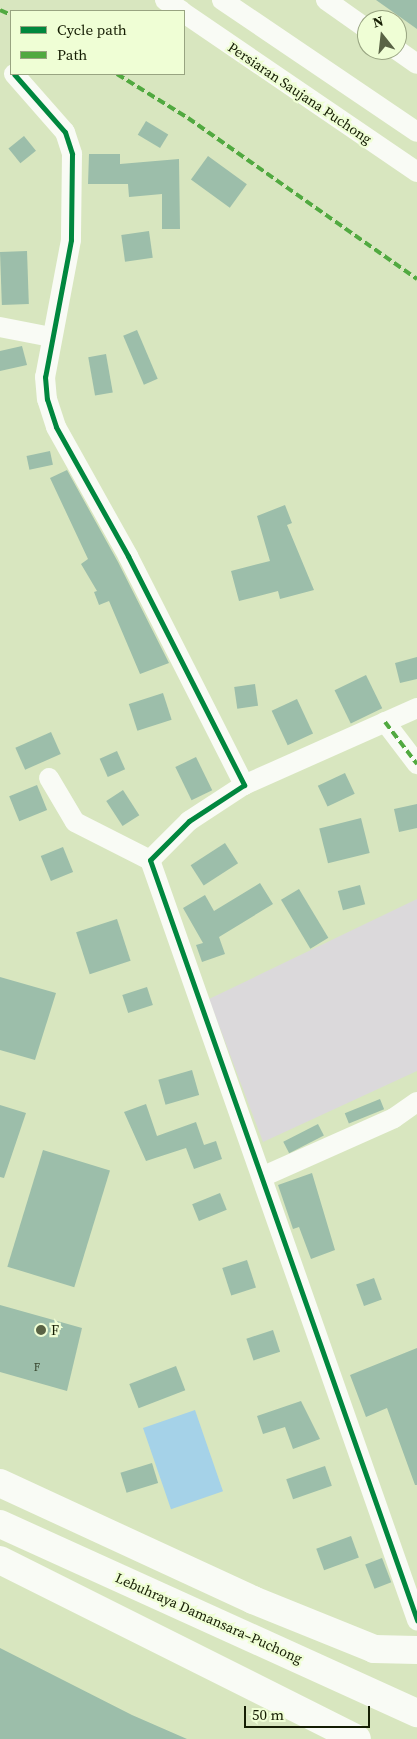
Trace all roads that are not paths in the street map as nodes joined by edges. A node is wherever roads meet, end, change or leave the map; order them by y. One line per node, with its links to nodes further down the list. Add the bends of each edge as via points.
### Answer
1 (165, 0): 4 (street, Persiaran Saujana Puchong)
2 (222, 0): 10 (street)
3 (326, 0): 6 (street)
4 (180, 10)
5 (185, 13): 11 (street, Persiaran Saujana Puchong)
6 (357, 22)
7 (0, 61): 8 (street)
8 (10, 70)
9 (15, 75): 13 (street, via 36,94 65,132 71,148 71,240)
10 (417, 132)
11 (417, 172)
12 (0, 326): 13 (street)
13 (52, 337): 18 (street, via 45,377 56,427 128,556)
14 (417, 708): 15 (street)
15 (385, 722): 16 (street); 18 (street)
16 (417, 764)
17 (50, 778): 19 (street, via 75,822)
18 (244, 785): 19 (street, via 183,826)
19 (150, 860): 21 (street)
20 (417, 1102): 21 (street, via 394,1118)
21 (264, 1176): 28 (street)
22 (0, 1468): 24 (highway)
23 (0, 1482): 24 (highway)
24 (63, 1511): 27 (highway)
25 (0, 1524): 30 (highway, Lebuhraya Damansara–Puchong)
26 (0, 1560): 32 (highway)
27 (252, 1600): 29 (highway, via 374,1649); 30 (highway, via 351,1665)
28 (417, 1620)
29 (417, 1650)
30 (377, 1694): 31 (highway, Lebuhraya Damansara–Puchong)
31 (417, 1713)
32 (357, 1739)

